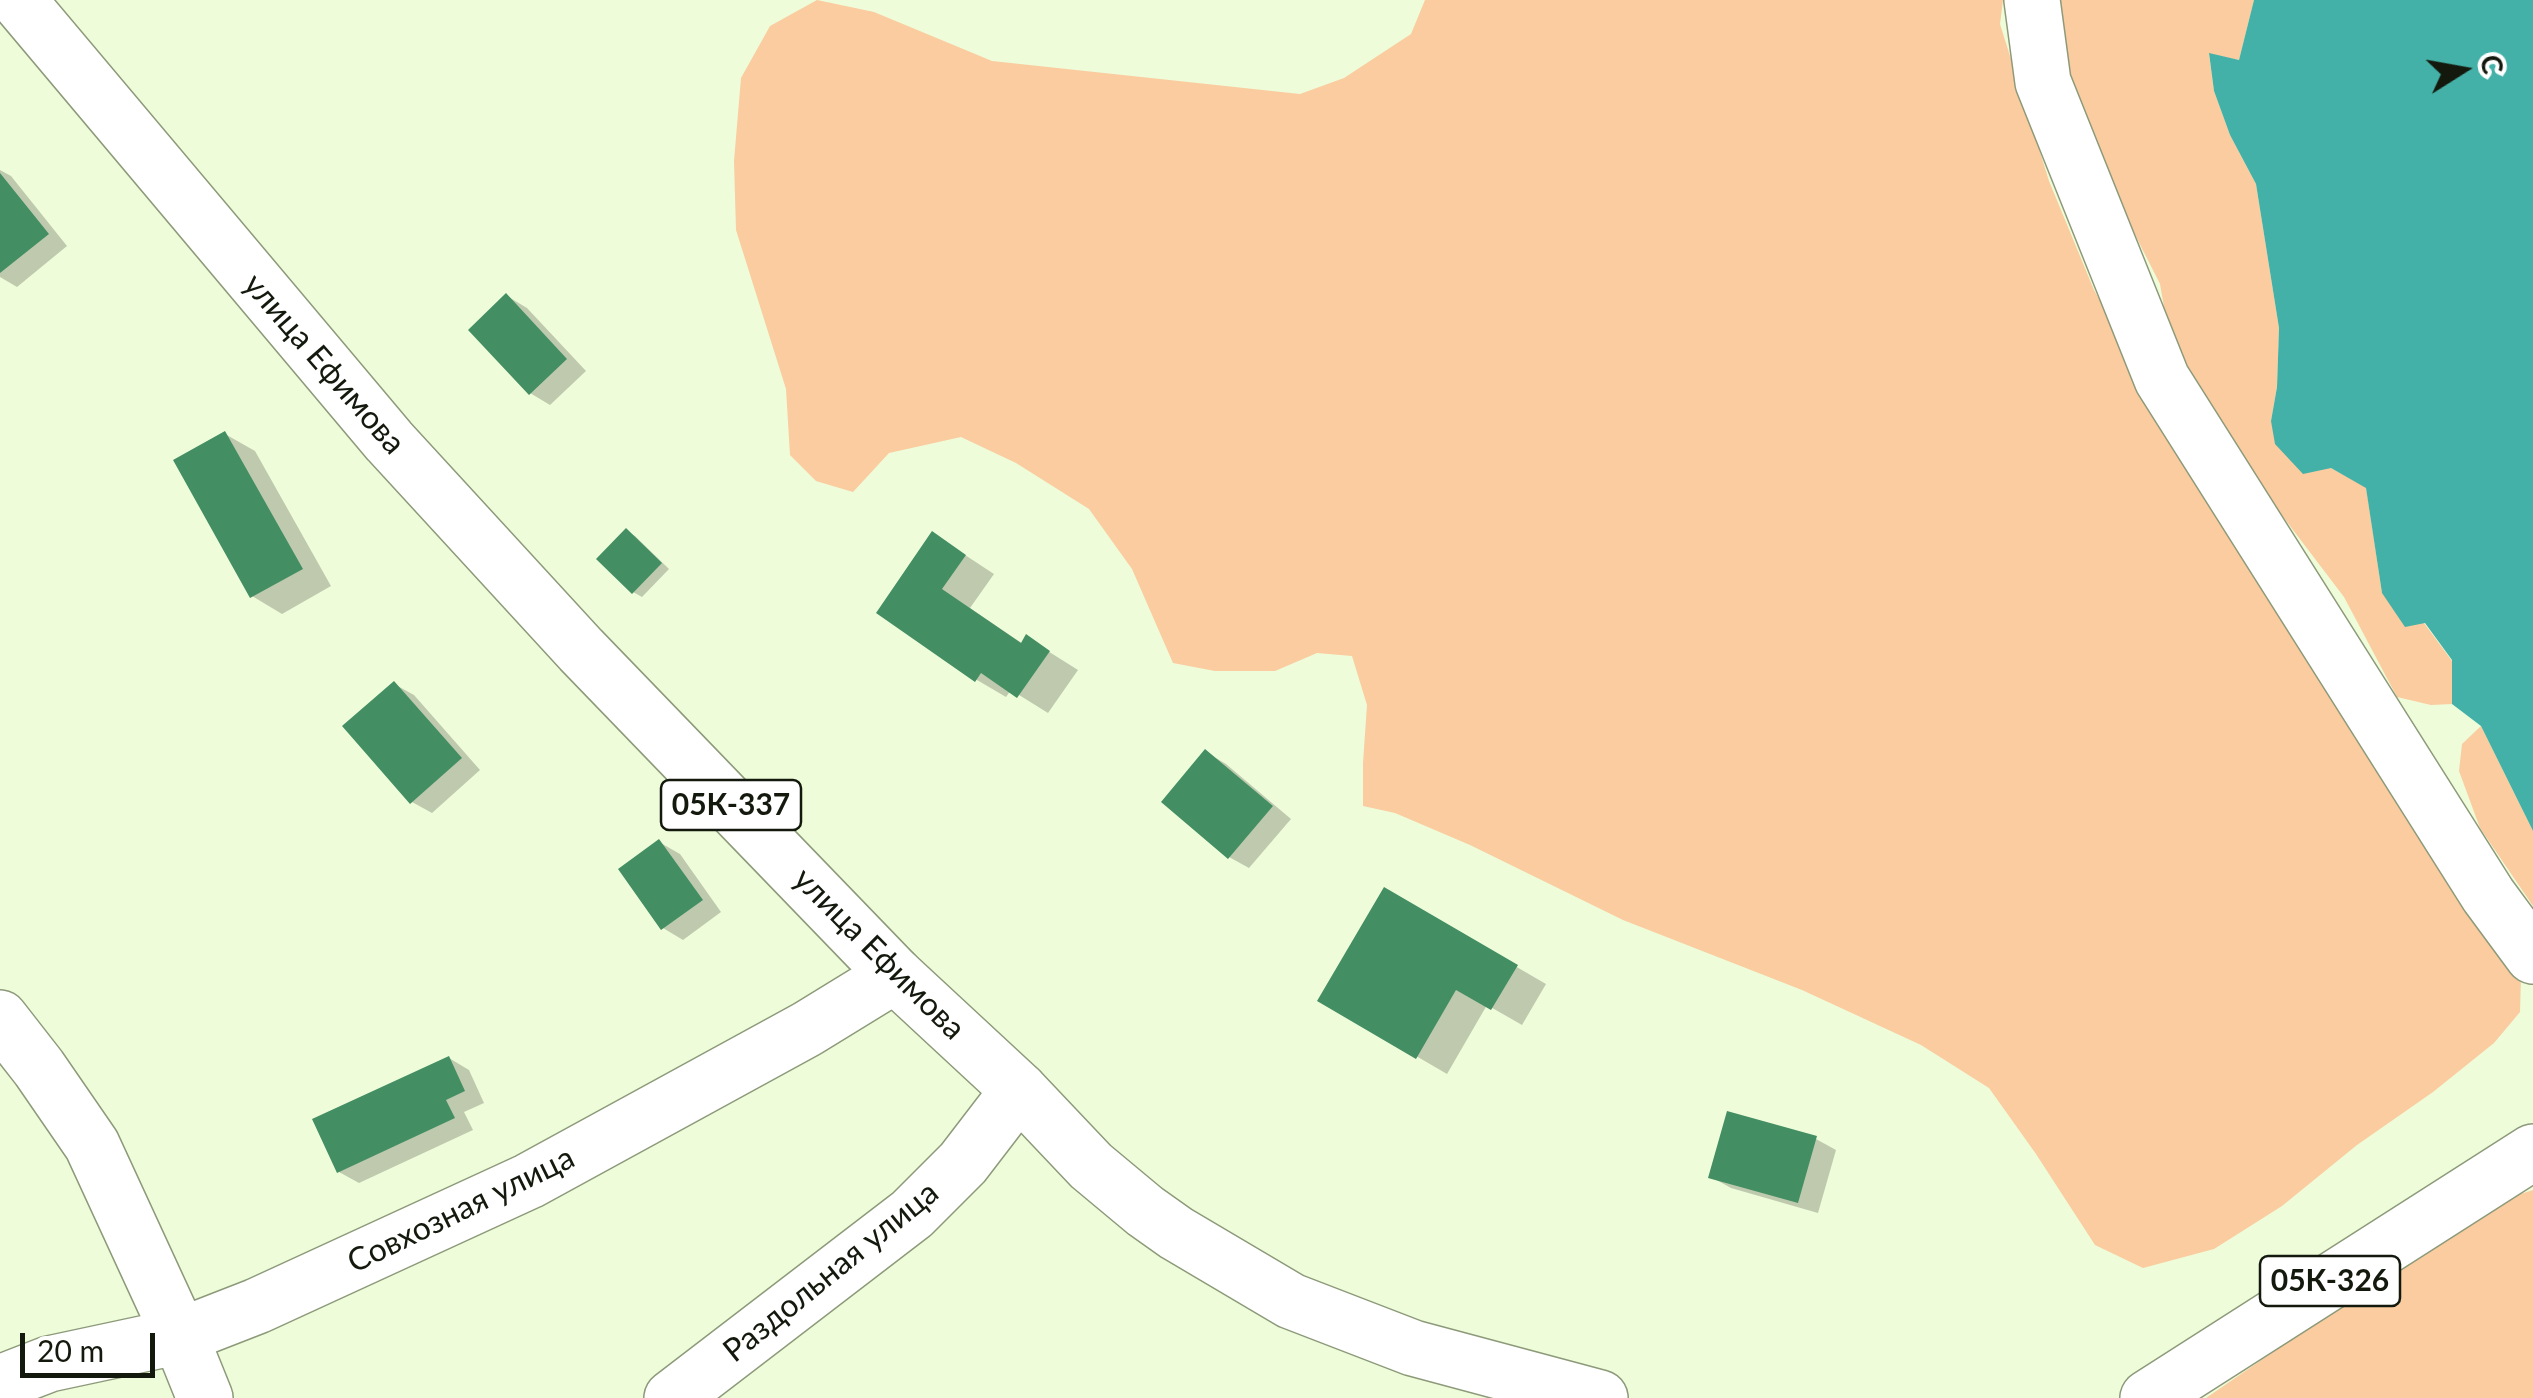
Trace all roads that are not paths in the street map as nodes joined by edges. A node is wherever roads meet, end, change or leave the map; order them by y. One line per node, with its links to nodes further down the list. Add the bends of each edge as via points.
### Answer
1 (18, 0): 4 (street, улица Ефимова / 05К-337, via 389,441)
2 (2032, 0): 3 (street, via 2044,82 2162,379)
3 (2533, 956)
4 (895, 975): 6 (street, улица Ефимова / 05К-337); 8 (street, Совхозная улица, via 529,1181)
5 (0, 1018): 8 (street, via 92,1145)
6 (1018, 1090): 11 (street, Раздольная улица, via 963,1164 912,1214); 12 (street, улица Ефимова / 05К-337, via 1091,1166 1146,1211 1291,1301 1413,1348)
7 (2523, 1158): 13 (street, 05К-326)
8 (180, 1336): 9 (street, Совхозная улица, via 48,1364); 10 (street)
9 (0, 1383)
10 (205, 1398)
11 (672, 1398)
12 (1600, 1398)
13 (2148, 1398)

